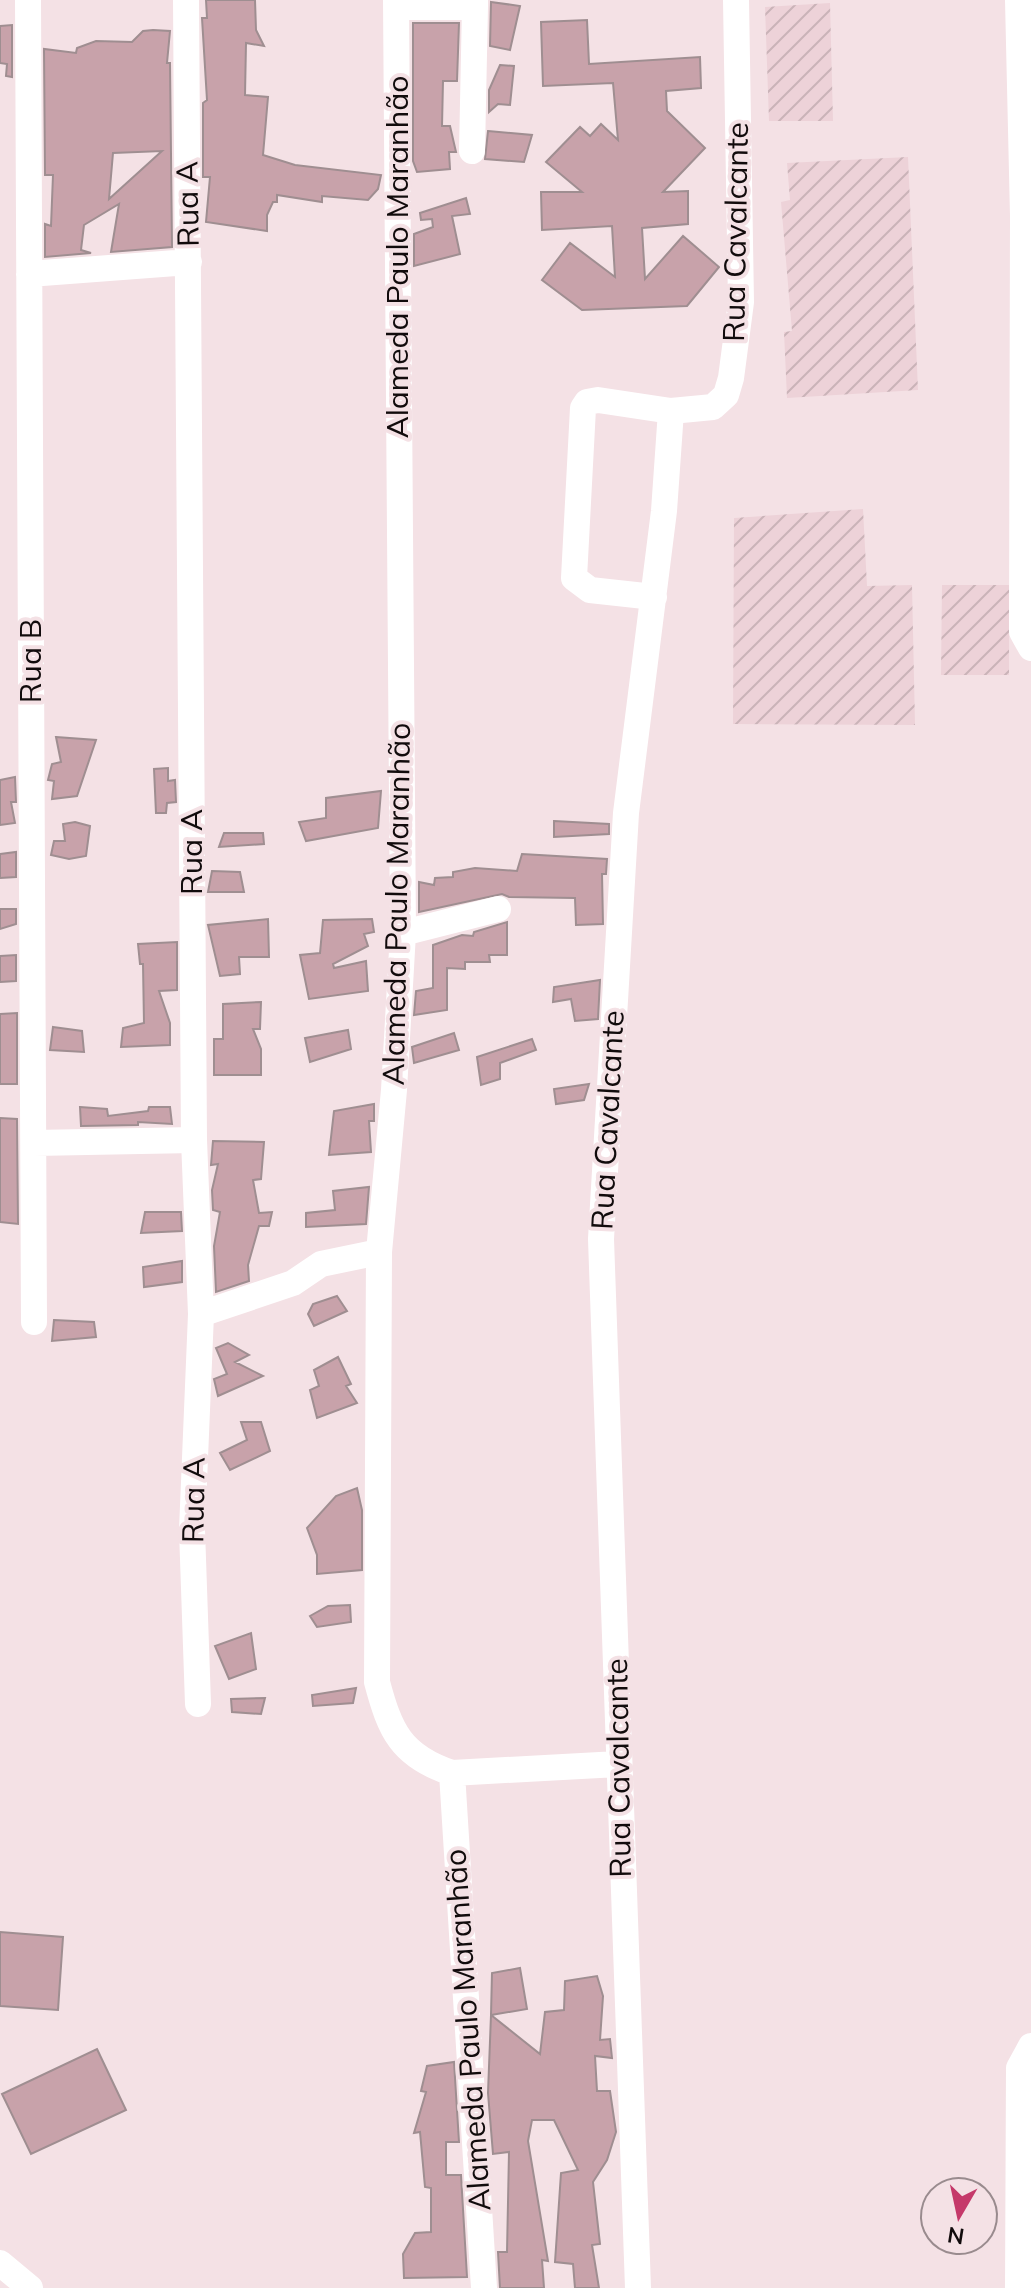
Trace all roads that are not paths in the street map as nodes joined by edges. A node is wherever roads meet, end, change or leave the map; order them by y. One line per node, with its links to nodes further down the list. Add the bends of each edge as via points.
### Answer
1 (28, 0): 10 (street, Rua B)
2 (186, 0): 9 (street, Rua A)
3 (736, 0): 11 (street, Rua Cavalcante, via 741,302 731,378 726,395 713,407)
4 (1018, 0): 8 (street)
5 (475, 3): 6 (street); 7 (street)
6 (396, 4): 15 (street, Alameda Paulo Maranhão)
7 (472, 151)
8 (1027, 216): 13 (street, via 1022,632)
9 (189, 262): 10 (street); 16 (street, Rua A)
10 (29, 274): 17 (street, Rua B)
11 (671, 411): 12 (street, Rua Cavalcante); 12 (street, via 598,400 583,408 574,578 590,590)
12 (654, 597): 22 (street, Rua Cavalcante, via 626,813 601,1239)
13 (1031, 648)
14 (498, 909): 15 (street)
15 (403, 933): 18 (street, Alameda Paulo Maranhão)
16 (194, 1140): 17 (street); 19 (street, Rua A)
17 (34, 1143): 20 (street, Rua B)
18 (379, 1252): 19 (street, via 321,1264 293,1283); 23 (street, Alameda Paulo Maranhão, via 377,1682 397,1737 426,1764)
19 (201, 1314): 21 (street, Rua A, via 192,1530)
20 (34, 1322)
21 (198, 1704)
22 (618, 1764): 23 (street, Alameda Paulo Maranhão); 28 (street, Rua Cavalcante)
23 (452, 1773): 27 (street, Alameda Paulo Maranhão)
24 (1031, 2046): 29 (street, via 1019,2075)
25 (0, 2263): 26 (street)
26 (30, 2288)
27 (484, 2288)
28 (638, 2288)
29 (1018, 2288)

